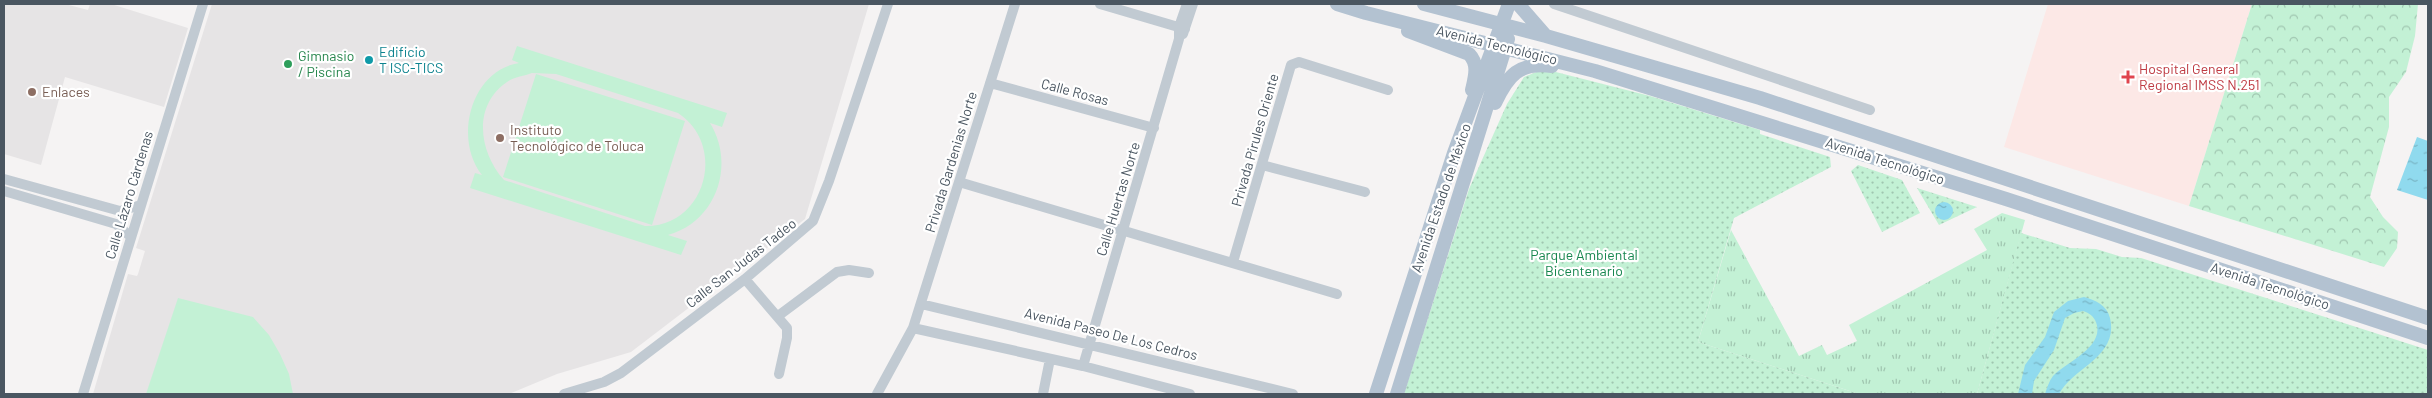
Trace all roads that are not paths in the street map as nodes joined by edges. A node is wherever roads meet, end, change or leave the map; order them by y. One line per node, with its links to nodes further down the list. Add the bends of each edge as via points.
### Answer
1 (203, 4): 31 (street, Calle Lázaro Cárdenas)
2 (888, 4): 36 (street, Calle San Judas Tadeo, via 815,218 799,235)
3 (1015, 4): 18 (street, Privada Gardenias Norte)
4 (1100, 4): 14 (street)
5 (1187, 4): 14 (street, Calle Huertas Norte)
6 (1193, 4): 14 (street, Calle Huertas Norte)
7 (1337, 4): 12 (main road, Avenida Tecnológico)
8 (1424, 4): 13 (main road, Avenida Tecnológico)
9 (1509, 4): 13 (main road, Avenida Estado de México)
10 (1518, 4): 13 (main road, Avenida Estado de México); 15 (main road)
11 (1554, 4): 20 (street)
12 (1366, 13): 16 (main road, Avenida Tecnológico); 23 (main road, via 1391,26 1464,51 1473,58 1475,78)
13 (1506, 26): 15 (main road, Avenida Tecnológico); 16 (main road, Avenida Estado de México)
14 (1182, 28): 21 (street, Calle Huertas Norte)
15 (1546, 36): 38 (main road, Avenida Tecnológico, via 1823,118)
16 (1500, 46): 17 (main road, Avenida Tecnológico); 22 (main road, Avenida Estado de México); 23 (main road, Avenida Estado de México)
17 (1595, 71): 22 (main road, via 1530,64 1514,73 1501,91); 42 (main road, Avenida Tecnológico, via 2006,199)
18 (990, 83): 21 (street, Calle Rosas); 26 (street, Privada Gardenias Norte)
19 (1388, 90): 24 (street, Privada Pirules Oriente, via 1298,62 1292,63)
20 (1870, 110)
21 (1154, 128): 32 (street, Calle Huertas Norte)
22 (1474, 152): 57 (main road, Avenida Estado de México)
23 (1454, 153): 56 (main road, Avenida Estado de México)
24 (1262, 165): 29 (street); 34 (street, Privada Pirules Oriente)
25 (4, 179): 27 (street)
26 (959, 182): 32 (street); 39 (street, Privada Gardenias Norte)
27 (45, 190): 30 (street); 31 (street, via 120,211)
28 (4, 191): 30 (street)
29 (1365, 192)
30 (41, 202): 33 (street, via 116,224)
31 (141, 206): 33 (street, Calle Lázaro Cárdenas)
32 (1124, 229): 34 (street); 45 (street, Calle Huertas Norte)
33 (131, 236): 51 (street, Calle Lázaro Cárdenas)
34 (1233, 262): 37 (street)
35 (869, 273): 40 (street, via 837,272)
36 (744, 278): 40 (street); 50 (street, Calle San Judas Tadeo, via 621,372 604,382)
37 (1337, 294)
38 (2381, 302): 41 (main road, Avenida Tecnológico); 42 (main road)
39 (921, 304): 43 (street, Privada Gardenias Norte); 45 (street, Avenida Paseo De Los Cedros)
40 (778, 316): 48 (street, via 787,333)
41 (2428, 318)
42 (2376, 321): 44 (main road, Avenida Tecnológico)
43 (913, 328): 46 (street); 52 (street, Privada Gardenias Norte)
44 (2428, 338)
45 (1089, 343): 47 (street, Calle Huertas Norte); 55 (street, Avenida Paseo De Los Cedros)
46 (1050, 359): 47 (street); 53 (street)
47 (1083, 366): 49 (street)
48 (779, 374)
49 (1156, 390): 54 (street)
50 (569, 393)
51 (83, 394)
52 (877, 394)
53 (1042, 394)
54 (1190, 394)
55 (1293, 394)
56 (1376, 394)
57 (1398, 394)

